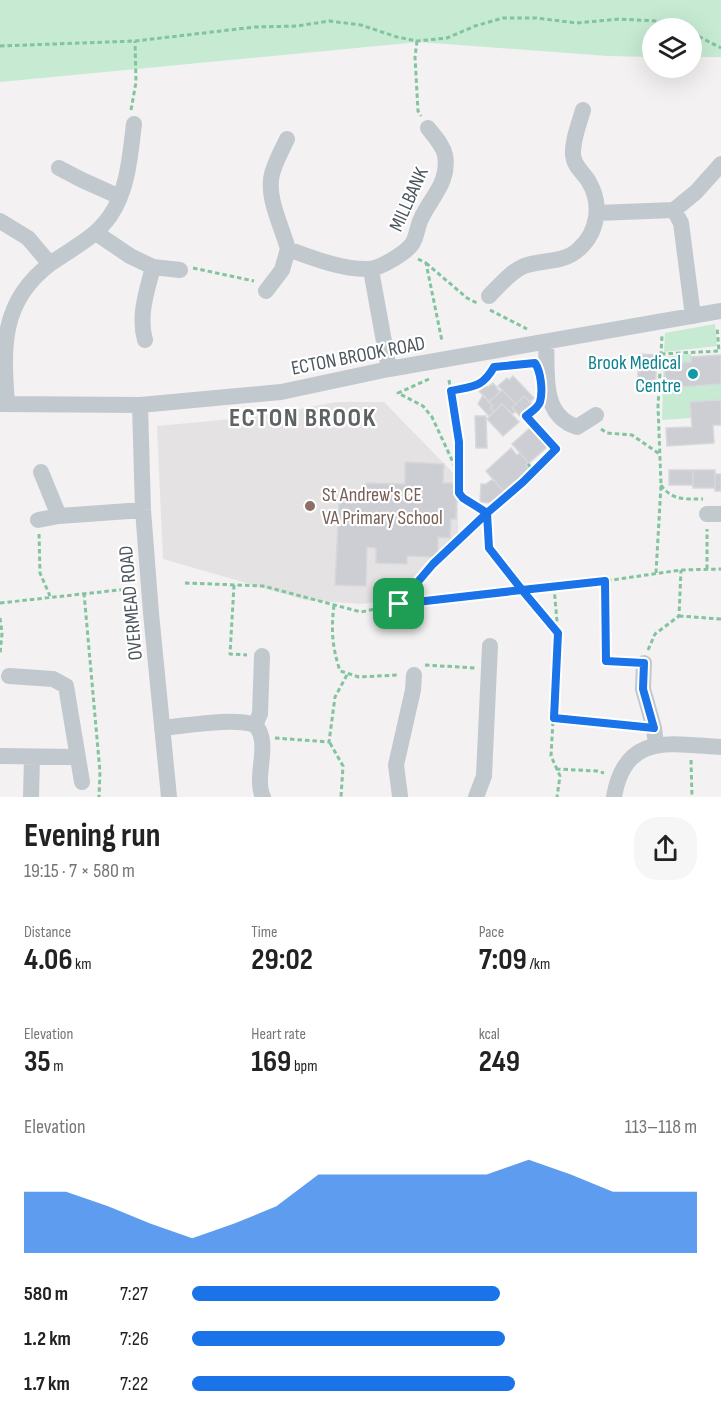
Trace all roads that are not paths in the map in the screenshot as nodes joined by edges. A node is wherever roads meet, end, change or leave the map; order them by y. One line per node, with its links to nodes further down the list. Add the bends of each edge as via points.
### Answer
1 (583, 111): 9 (street, via 573,154 577,168 594,191)
2 (134, 124): 7 (street)
3 (428, 128): 16 (street, MILLBANK, via 445,156 444,175 436,196 425,211 411,246)
4 (287, 139): 12 (street, via 271,182)
5 (721, 164): 8 (street)
6 (59, 168): 7 (street)
7 (120, 197): 11 (street)
8 (674, 210): 9 (street); 20 (street, via 681,223)
9 (597, 213): 18 (street, via 591,233 578,250 558,260 521,267)
10 (0, 220): 13 (street, via 28,238)
11 (96, 233): 13 (street); 14 (street)
12 (288, 249): 16 (street); 17 (street, via 282,270)
13 (50, 264): 21 (street, via 23,292)
14 (153, 267): 15 (street); 22 (street, via 143,313)
15 (180, 270)
16 (370, 270): 24 (street)
17 (266, 291)
18 (489, 296)
19 (719, 311): 20 (street, ECTON BROOK ROAD)
20 (693, 316): 23 (street, ECTON BROOK ROAD)
21 (3, 334): 25 (street)
22 (145, 340)
23 (546, 342): 24 (street, ECTON BROOK ROAD); 27 (street, via 549,401 553,410 577,427)
24 (389, 369): 26 (street, ECTON BROOK ROAD, via 281,392)
25 (3, 404): 26 (street, ECTON BROOK ROAD)
26 (140, 405): 29 (street, OVERMEAD ROAD)
27 (587, 415)
28 (41, 472): 30 (street)
29 (143, 510): 30 (street); 37 (street, OVERMEAD ROAD)
30 (59, 516): 31 (street)
31 (38, 520)
32 (490, 646): 50 (street, via 484,776)
33 (262, 656): 38 (street)
34 (644, 663): 39 (street, via 643,689)
35 (414, 675): 48 (street, via 396,765)
36 (9, 676): 43 (street, via 54,679 66,686)
37 (162, 728): 38 (street, via 241,722); 46 (street, OVERMEAD ROAD)
38 (259, 731): 47 (street)
39 (656, 745): 40 (street); 51 (street, via 636,753 622,769)
40 (721, 747)
41 (0, 756): 42 (street)
42 (32, 757): 43 (street); 45 (street)
43 (77, 757): 44 (street)
44 (82, 782)
45 (31, 797)
46 (168, 797)
47 (263, 797)
48 (399, 797): 49 (street)
49 (411, 797)
50 (476, 797)
51 (614, 797)

